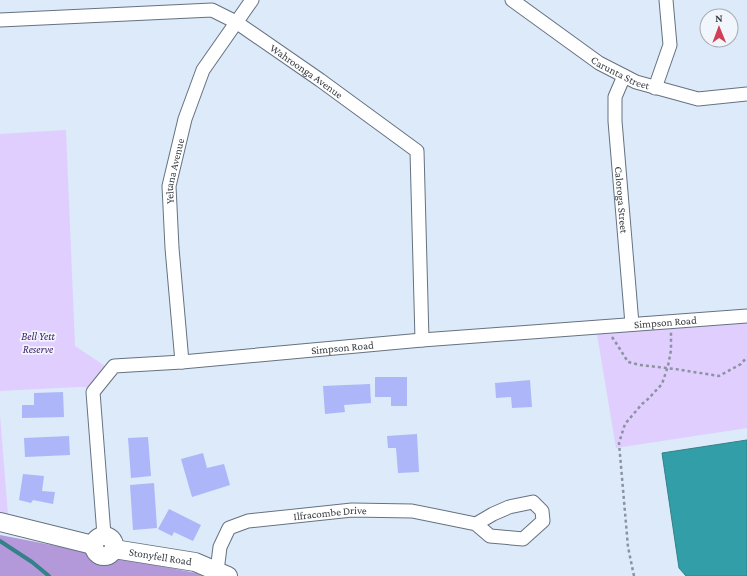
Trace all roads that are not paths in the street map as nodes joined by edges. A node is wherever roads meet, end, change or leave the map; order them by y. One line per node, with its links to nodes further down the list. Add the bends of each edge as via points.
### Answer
1 (252, 0): 5 (street, Yeltana Avenue)
2 (512, 0): 6 (street, Carunta Street, via 599,63)
3 (666, 0): 7 (street, via 670,45)
4 (0, 20): 5 (street, Wahroonga Avenue, via 212,10)
5 (236, 22): 11 (street, Wahroonga Avenue, via 417,151); 12 (street, Yeltana Avenue, via 203,70 185,119 169,186)
6 (624, 76): 7 (street, Carunta Street); 10 (street, Caloroga Street, via 615,97 615,121)
7 (655, 88): 8 (street, Carunta Street, via 698,99)
8 (747, 94)
9 (747, 316): 10 (street, Simpson Road)
10 (632, 324): 11 (street, Simpson Road)
11 (422, 340): 12 (street, Simpson Road)
12 (182, 362): 15 (street, Simpson Road, via 114,366 93,392)
13 (0, 522): 15 (street, Stonyfell Road)
14 (476, 524): 16 (street, Ilfracombe Drive, via 412,511 352,510 248,521 229,528 220,547)
15 (103, 543): 16 (street, Stonyfell Road, via 194,562)
16 (223, 573)

